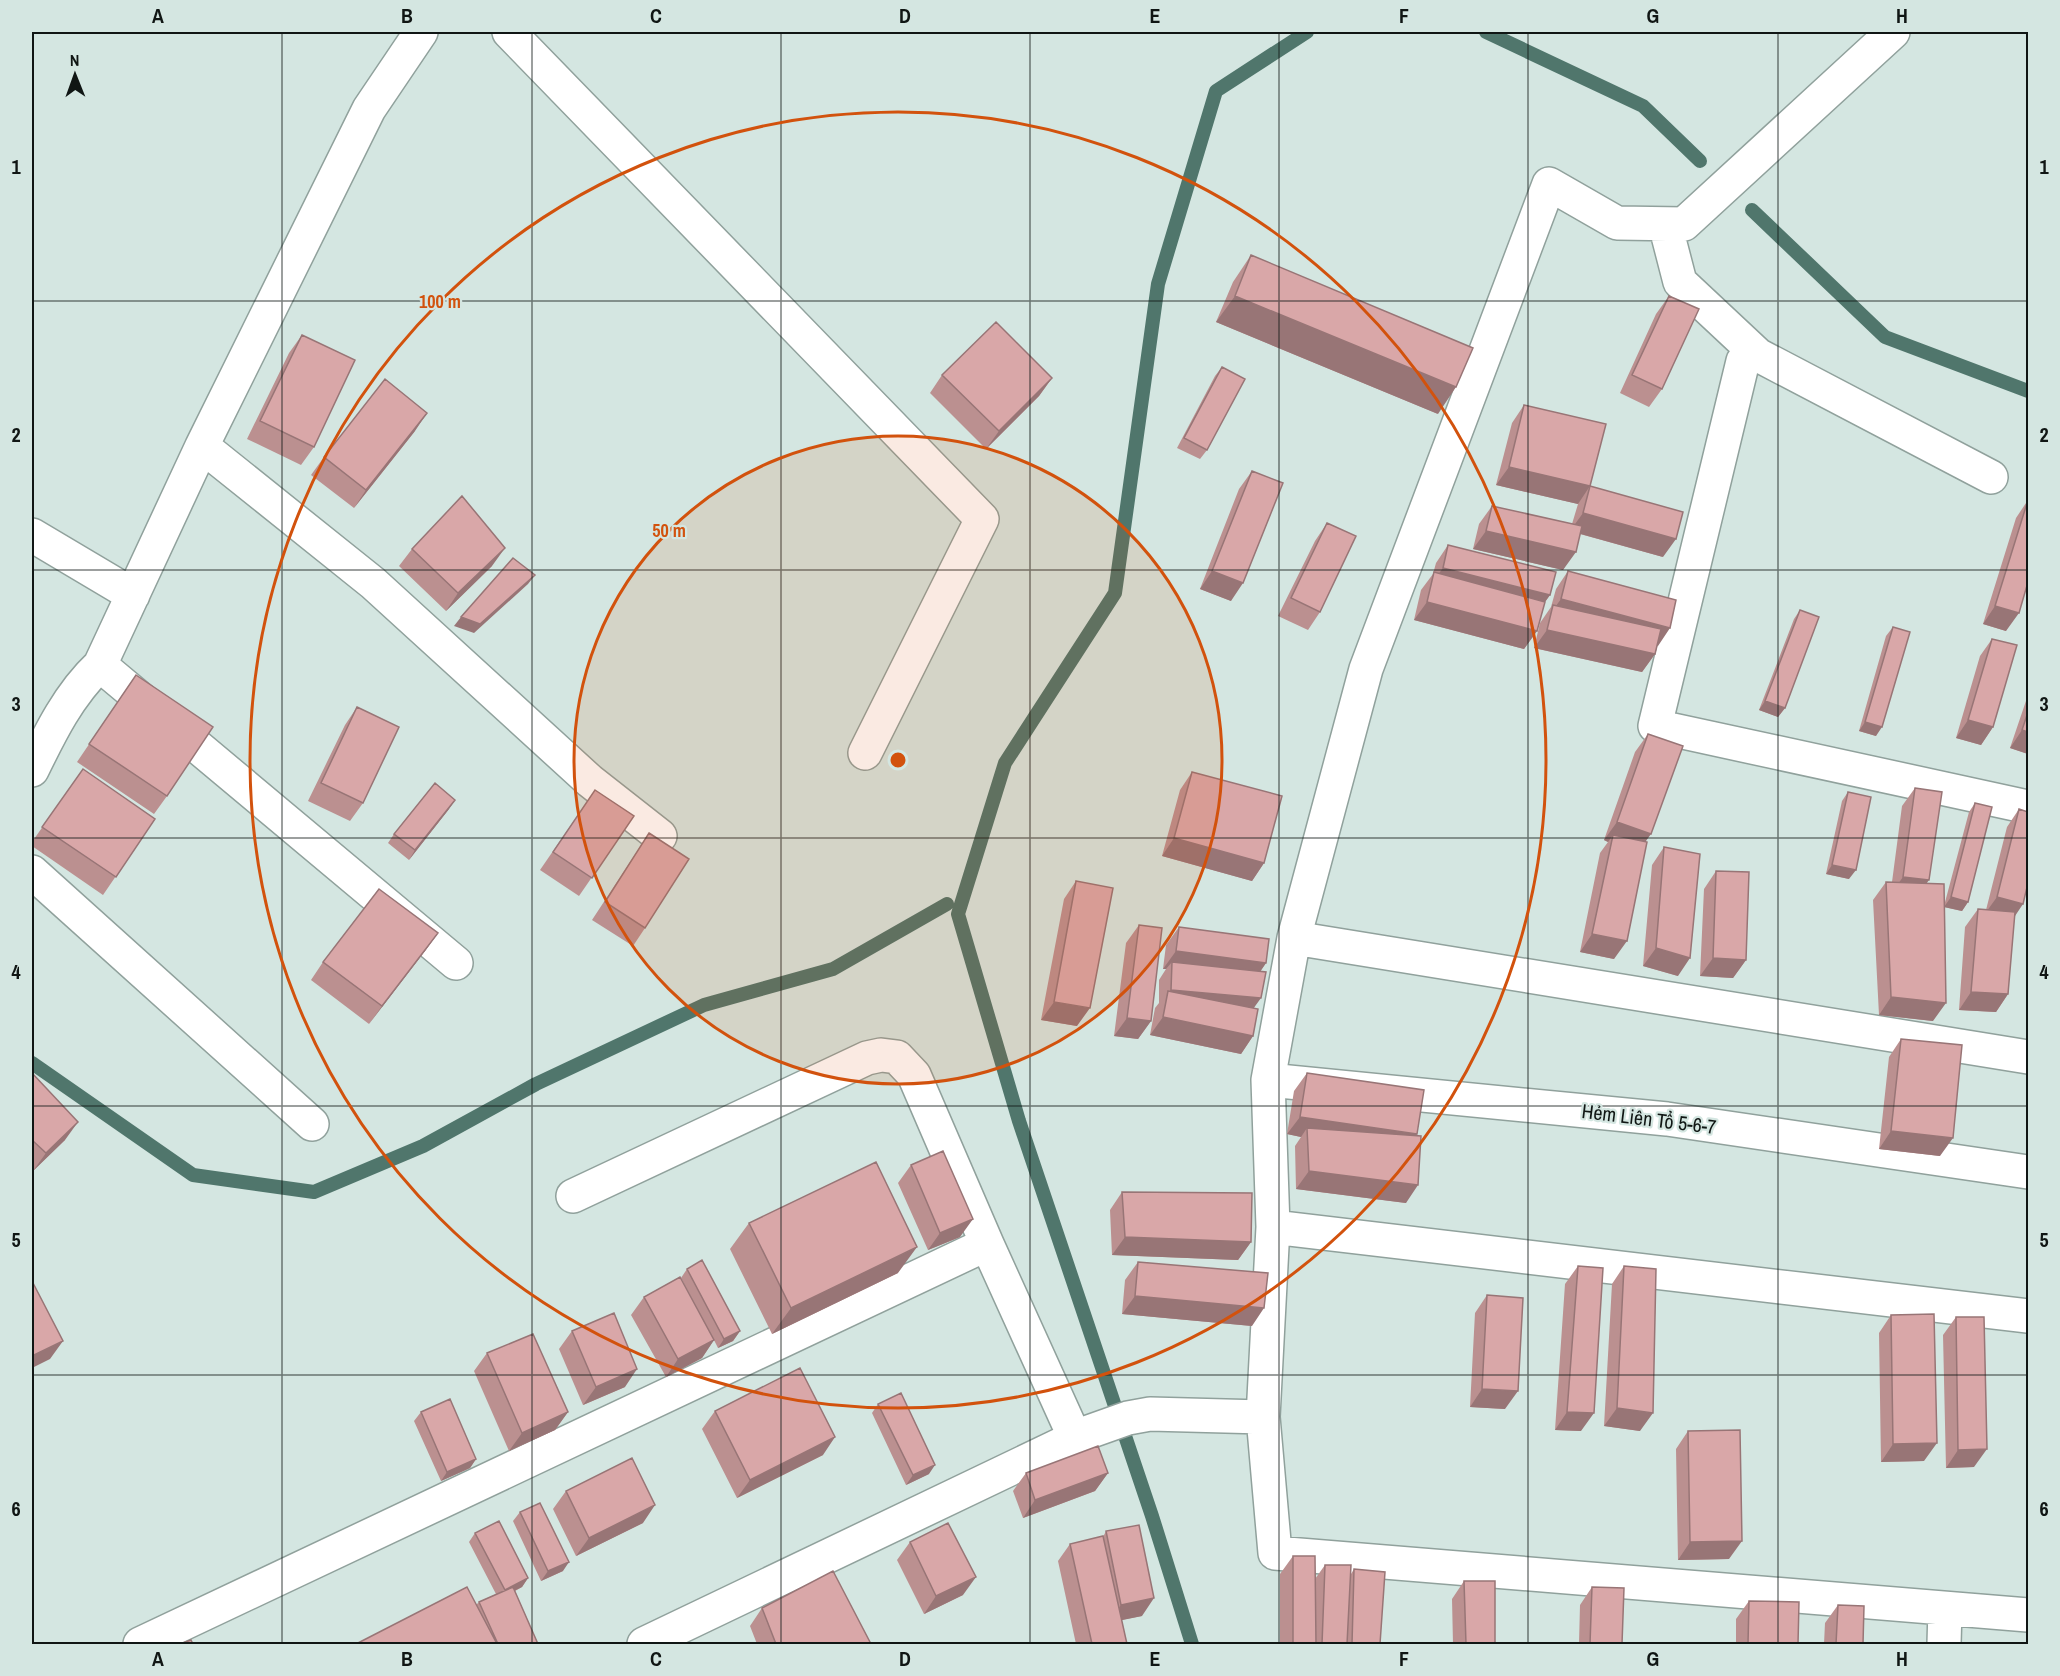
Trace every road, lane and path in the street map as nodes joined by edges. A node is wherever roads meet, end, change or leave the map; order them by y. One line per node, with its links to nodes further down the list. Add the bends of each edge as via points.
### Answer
1 (421, 32): 6 (street, via 369,109)
2 (509, 32): 11 (street, via 982,519)
3 (1893, 32): 4 (street, via 1684,224)
4 (1665, 224): 5 (street, via 1680,282); 16 (street, via 1617,223 1549,184 1366,669)
5 (1758, 355): 7 (street); 13 (street, via 1751,354 1743,361 1655,726)
6 (202, 446): 9 (street); 14 (street, via 373,583 590,781)
7 (1991, 477)
8 (32, 535): 9 (street)
9 (133, 595): 10 (street)
10 (100, 665): 12 (street, via 55,723); 17 (street)
11 (865, 753)
12 (32, 770)
13 (2028, 807)
14 (660, 837)
15 (32, 872): 20 (street)
16 (1294, 938): 18 (street); 19 (street)
17 (456, 963)
18 (2028, 1057)
19 (1268, 1080): 21 (street, Hẻm Liên Tổ 5-6-7, via 1667,1119); 23 (street)
20 (312, 1124)
21 (2028, 1172)
22 (573, 1196): 24 (street, via 867,1058 881,1055 897,1057 914,1075)
23 (1273, 1227): 25 (street); 26 (street)
24 (987, 1244): 27 (street); 30 (street)
25 (2028, 1316)
26 (1263, 1417): 27 (street, via 1149,1414); 28 (street, via 1275,1553)
27 (1079, 1436): 31 (street)
28 (1945, 1609): 29 (street); 32 (street)
29 (2028, 1615)
30 (140, 1644)
31 (644, 1644)
32 (1944, 1644)

